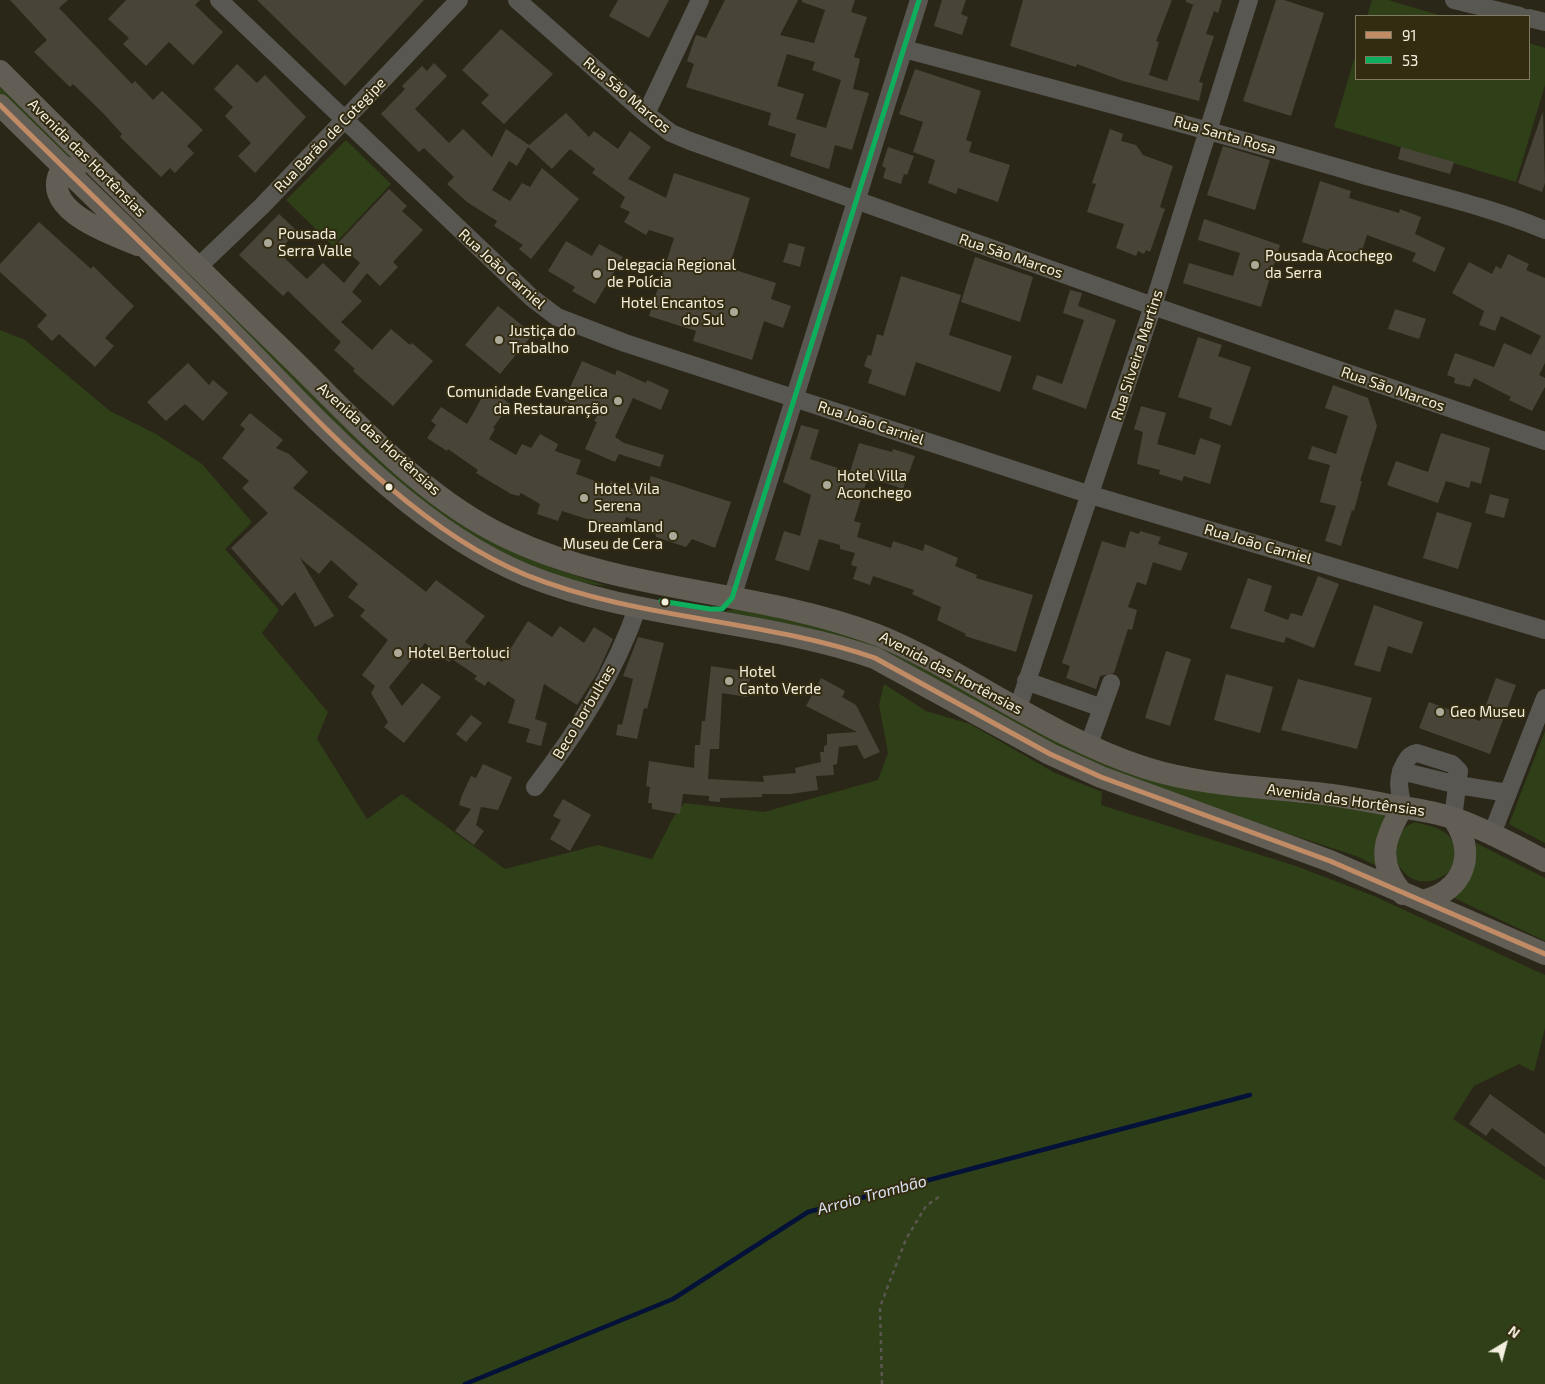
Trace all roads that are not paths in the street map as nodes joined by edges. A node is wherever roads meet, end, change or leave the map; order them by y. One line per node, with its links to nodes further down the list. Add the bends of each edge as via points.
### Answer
1 (219, 0): 15 (street, Rua João Carniel)
2 (459, 0): 15 (street, Rua Barão de Cotegipe)
3 (516, 0): 14 (street, Rua São Marcos)
4 (700, 0): 14 (street)
5 (919, 0): 11 (street)
6 (1249, 0): 16 (street, Rua Silveira Martins)
7 (1454, 0): 8 (street)
8 (1516, 15)
9 (1530, 18): 10 (street)
10 (1545, 22)
11 (904, 48): 16 (street, Rua Santa Rosa); 18 (street)
12 (0, 71): 20 (main road, Avenida das Hortênsias)
13 (0, 105): 17 (main road, Avenida das Hortênsias)
14 (646, 114): 18 (street, Rua São Marcos, via 690,141)
15 (344, 120): 21 (street, Rua Barão de Cotegipe); 23 (street, Rua João Carniel, via 532,298 557,317 625,343)
16 (1208, 129): 19 (street, Rua Santa Rosa); 22 (street, Rua Silveira Martins)
17 (63, 168): 20 (main road, via 97,178 136,215); 20 (main road, via 56,188 63,201 93,227)
18 (856, 201): 22 (street, Rua São Marcos); 23 (street)
19 (1544, 227)
20 (160, 245): 21 (main road, Avenida das Hortênsias); 26 (main road, Avenida das Hortênsias, via 352,452 416,508 490,557 525,574)
21 (198, 267): 27 (main road, Avenida das Hortênsias, via 389,453 475,520 512,540 585,568 639,582)
22 (1153, 306): 24 (street, Rua São Marcos); 25 (street, Rua Silveira Martins)
23 (794, 398): 25 (street, Rua João Carniel); 27 (street)
24 (1545, 441)
25 (1091, 495): 29 (street, Rua João Carniel); 30 (street, Rua Silveira Martins)
26 (596, 598): 27 (main road, via 632,598 710,609 722,609); 28 (main road, Avenida das Hortênsias)
27 (732, 598): 33 (main road, Avenida das Hortênsias, via 813,615 877,634)
28 (638, 606): 37 (street, Beco Borbulhas, via 599,693); 43 (main road, Avenida das Hortênsias, via 784,634 875,658 1067,762 1330,861)
29 (1545, 630)
30 (1026, 681): 33 (street, Rua Silveira Martins); 34 (street)
31 (1111, 683): 34 (street)
32 (1545, 698): 38 (street)
33 (1018, 708): 35 (main road, Avenida das Hortênsias)
34 (1102, 708): 35 (street)
35 (1089, 744): 39 (main road, Avenida das Hortênsias, via 1119,759 1183,777 1336,795)
36 (1458, 785): 38 (street); 39 (street, via 1459,771 1452,764 1412,754 1401,771 1398,785); 40 (street)
37 (536, 787)
38 (1508, 793): 41 (street)
39 (1403, 807): 40 (main road, Avenida das Hortênsias); 43 (main road, via 1389,832 1385,854 1390,876)
40 (1453, 818): 41 (main road, Avenida das Hortênsias); 43 (main road, via 1464,839 1465,863 1460,874 1445,892)
41 (1492, 834): 42 (main road, Avenida das Hortênsias)
42 (1545, 861)
43 (1413, 897): 44 (main road, Avenida das Hortênsias)
44 (1545, 954)

